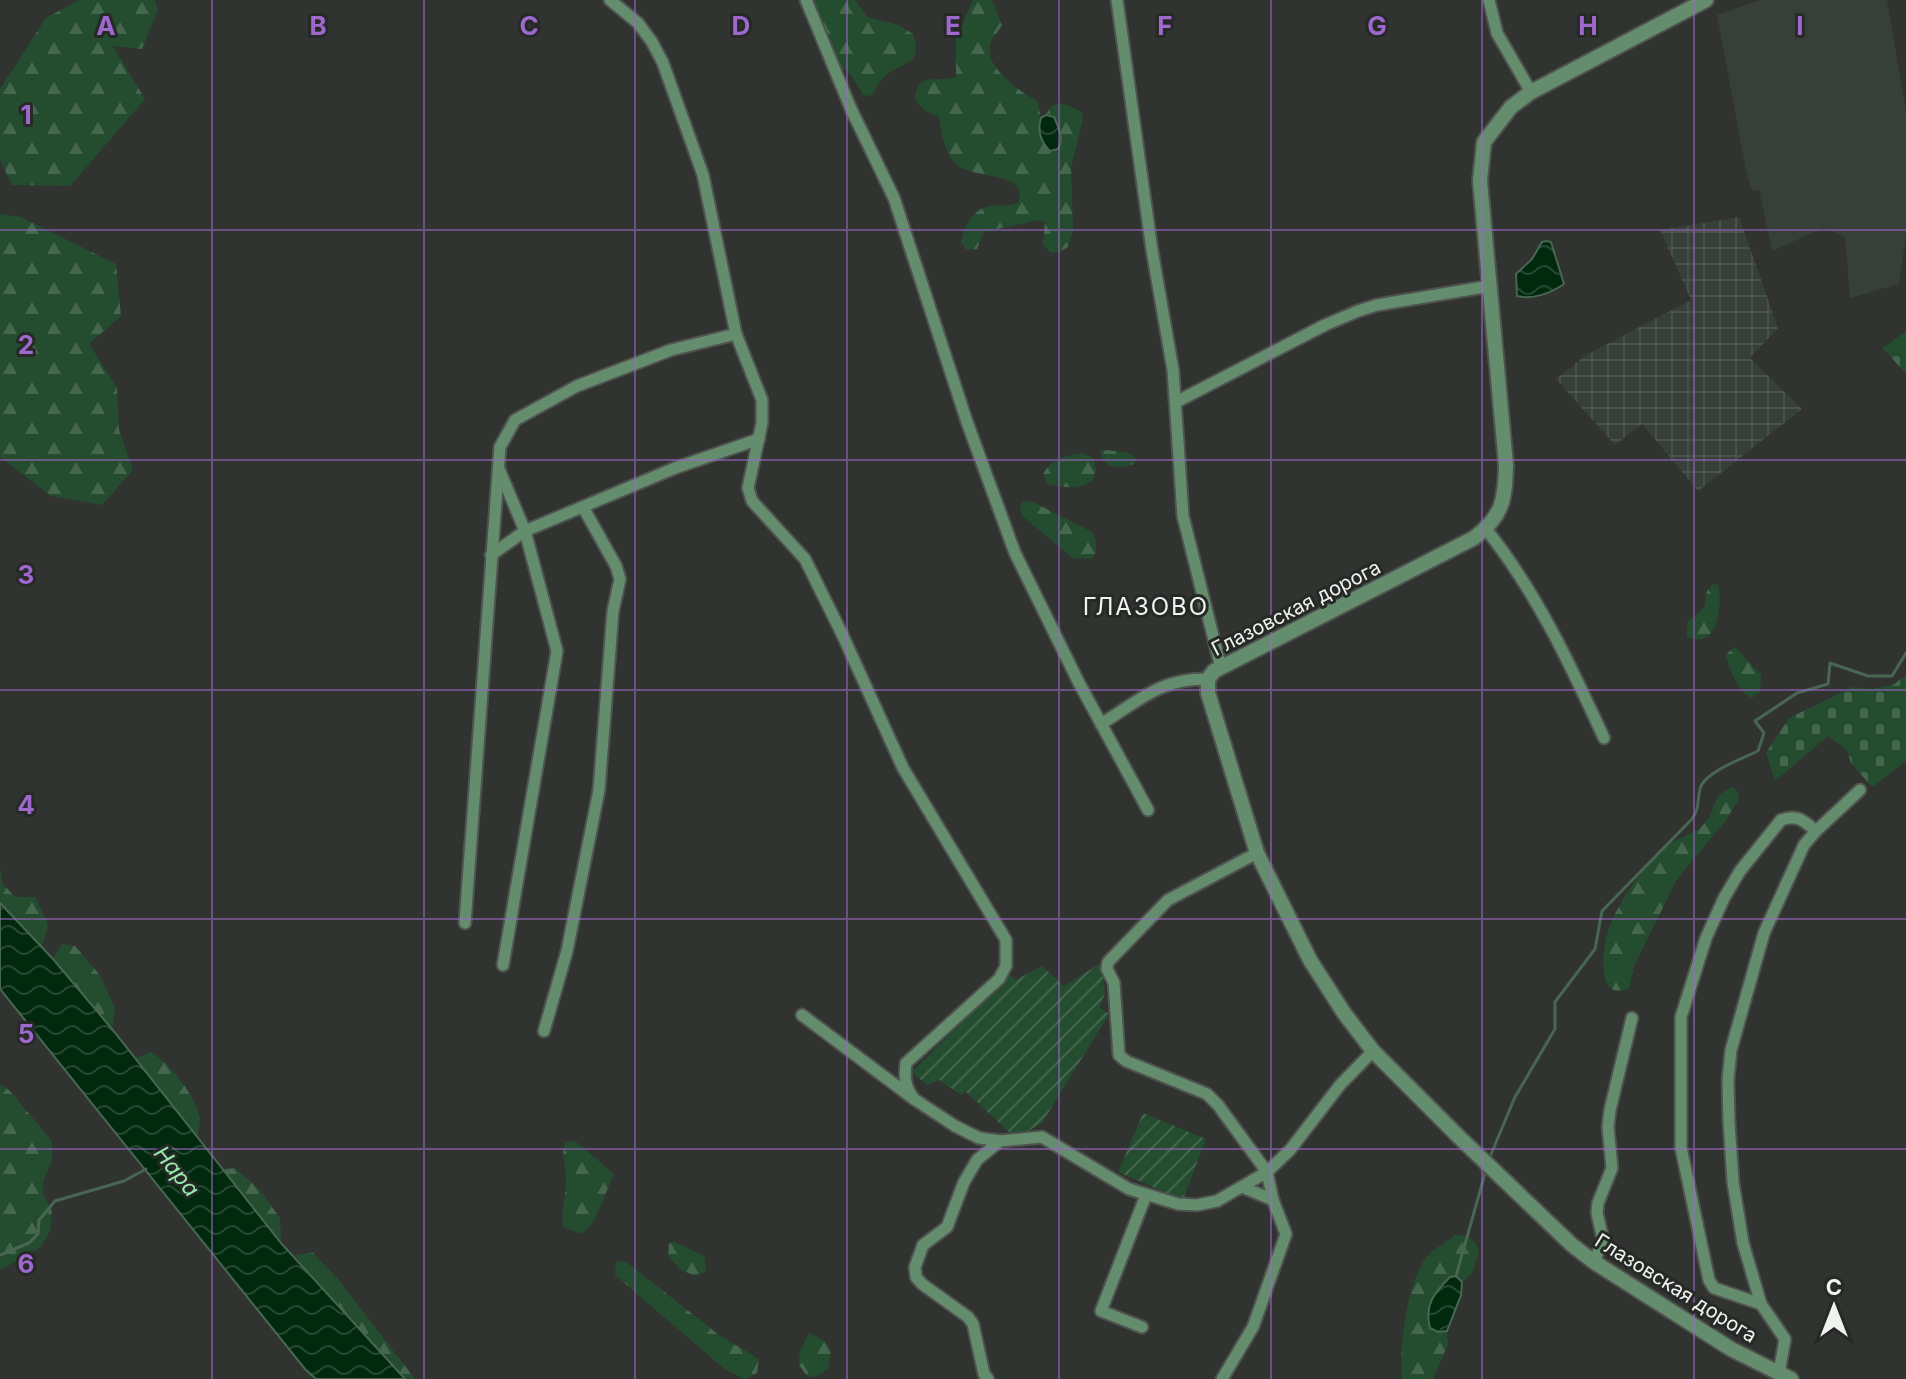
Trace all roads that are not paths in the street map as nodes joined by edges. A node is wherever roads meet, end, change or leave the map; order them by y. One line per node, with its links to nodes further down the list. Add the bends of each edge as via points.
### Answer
1 (610, 0): 8 (street, via 638,23 663,63 703,175)
2 (806, 0): 18 (street, via 894,198 1015,553)
3 (1117, 0): 9 (street)
4 (1489, 0): 6 (street, via 1497,33)
5 (1706, 0): 6 (street)
6 (1531, 92): 7 (street, via 1498,121 1484,142 1480,181)
7 (1490, 286): 9 (street, via 1358,311); 13 (street, via 1506,465 1503,504)
8 (736, 334): 10 (street, via 762,400); 11 (street, via 671,350 577,386 515,420 500,447)
9 (1176, 402): 16 (street, via 1183,516)
10 (759, 439): 12 (street); 30 (street, via 748,488 752,501 805,559 903,768 1006,940 1006,966 999,979 906,1063 906,1089)
11 (498, 465): 14 (street); 15 (street)
12 (583, 507): 14 (street); 28 (street, via 620,579 599,790 567,951)
13 (1486, 529): 16 (street, Глазовская дорога); 19 (street, via 1531,591)
14 (525, 531): 15 (street); 25 (street, via 557,651)
15 (491, 555): 24 (street)
16 (1221, 668): 17 (street, Глазовская дорога)
17 (1208, 679): 18 (street, via 1161,686); 23 (street, Глазовская дорога)
18 (1101, 724): 21 (street)
19 (1604, 738)
20 (1860, 790): 22 (street)
21 (1148, 810)
22 (1816, 831): 37 (street, via 1804,845 1764,933 1731,1050 1733,1182); 37 (street, via 1791,816 1781,820 1756,850 1724,898 1706,938 1681,1017 1681,1148 1709,1280 1714,1288)
23 (1257, 853): 29 (street, Глазовская дорога, via 1310,960); 32 (street, via 1168,900 1112,955 1107,969 1114,983 1119,1055 1207,1094)
24 (465, 923)
25 (503, 965)
26 (802, 1015): 30 (street)
27 (1632, 1018): 36 (street, via 1610,1110 1612,1168 1598,1203 1603,1240)
28 (544, 1031)
29 (1373, 1051): 32 (street); 36 (street, Глазовская дорога)
30 (914, 1099): 31 (street, via 979,1138)
31 (1000, 1141): 34 (street, via 1042,1137); 40 (street, via 977,1160 947,1227 923,1245 915,1267 922,1284 973,1324)
32 (1267, 1172): 33 (street); 35 (street)
33 (1242, 1187): 34 (street, via 1197,1205); 35 (street)
34 (1146, 1195): 38 (street, via 1101,1311)
35 (1273, 1200): 41 (street, via 1286,1234 1253,1327)
36 (1594, 1262): 39 (street, Глазовская дорога, via 1731,1349)
37 (1761, 1304): 39 (street, via 1785,1339)
38 (1142, 1327)
39 (1785, 1376)
40 (988, 1379)
41 (1222, 1379)

